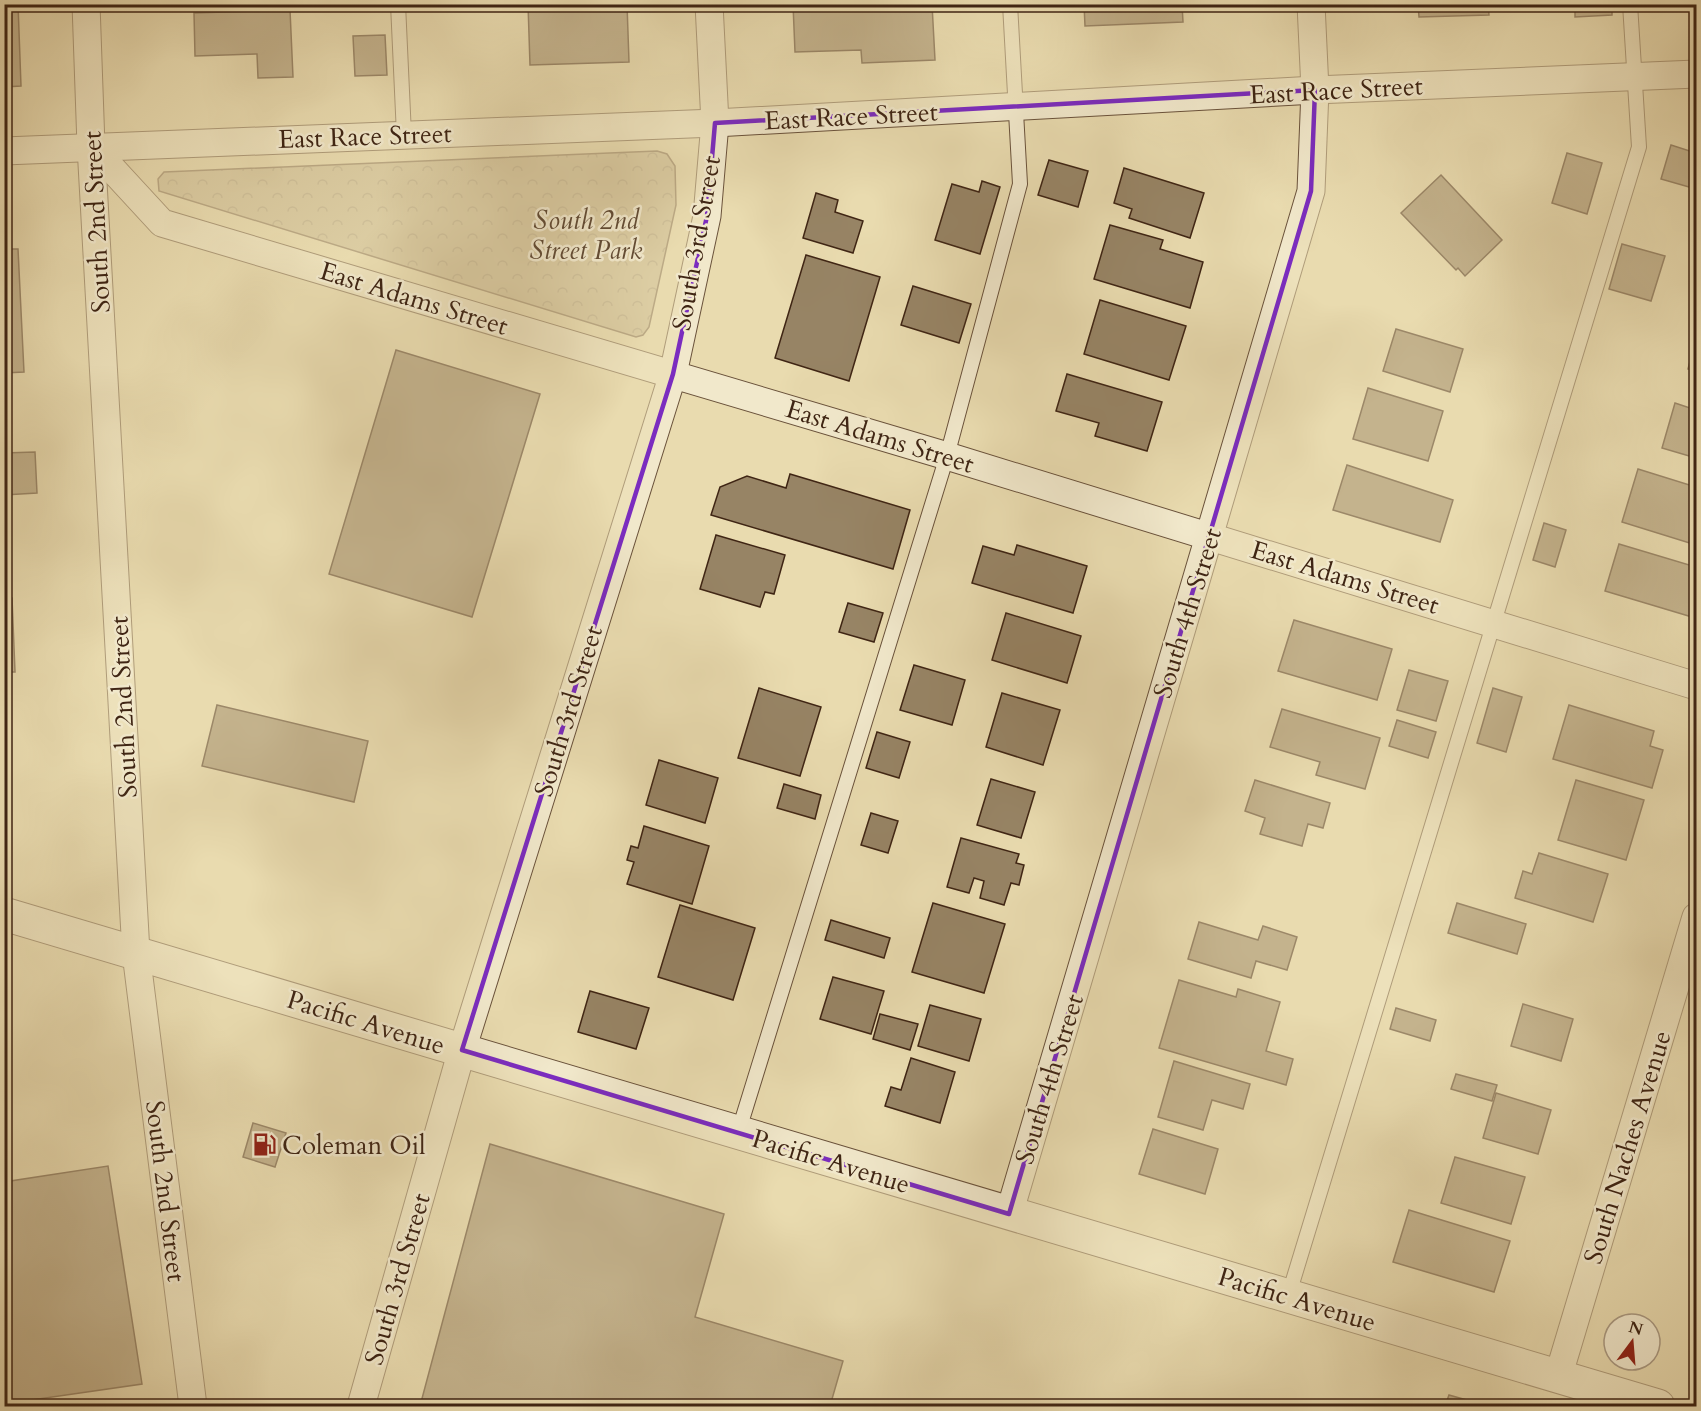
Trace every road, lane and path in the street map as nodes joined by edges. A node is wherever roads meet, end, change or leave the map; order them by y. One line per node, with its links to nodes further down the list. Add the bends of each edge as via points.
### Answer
1 (86, 4): 13 (street, South 2nd Street)
2 (398, 4): 12 (lane)
3 (709, 4): 11 (street, South 3rd Street)
4 (1010, 4): 10 (lane)
5 (1311, 4): 9 (street, South 4th Street)
6 (1630, 4): 8 (lane)
7 (1696, 74): 8 (street, East Race Street)
8 (1634, 77): 9 (street, East Race Street); 18 (lane, via 1639,147)
9 (1315, 90): 10 (street, East Race Street); 17 (street, South 4th Street, via 1311,191)
10 (1014, 107): 11 (street, East Race Street); 16 (lane, via 1020,184)
11 (715, 123): 12 (street, East Race Street); 15 (street, South 3rd Street, via 707,216)
12 (404, 135): 13 (street, East Race Street)
13 (91, 146): 14 (street, East Race Street); 15 (street, East Adams Street, via 162,223); 22 (street, South 2nd Street)
14 (4, 151)
15 (673, 374): 16 (street, East Adams Street); 23 (street, South 3rd Street)
16 (947, 456): 17 (street, East Adams Street); 24 (lane)
17 (1210, 536): 18 (street, East Adams Street); 25 (street, South 4th Street)
18 (1494, 624): 19 (street, East Adams Street); 26 (lane)
19 (1696, 686)
20 (4, 914): 22 (street, Pacific Avenue)
21 (1696, 917): 27 (street, South Naches Avenue)
22 (136, 953): 23 (street, Pacific Avenue); 28 (street, South 2nd Street)
23 (462, 1050): 24 (street, Pacific Avenue); 29 (street, South 3rd Street)
24 (738, 1133): 25 (street, Pacific Avenue)
25 (1009, 1214): 26 (street, Pacific Avenue)
26 (1288, 1297): 27 (street, Pacific Avenue)
27 (1558, 1377): 30 (street, Pacific Avenue)
28 (193, 1407)
29 (361, 1407)
30 (1658, 1407)

